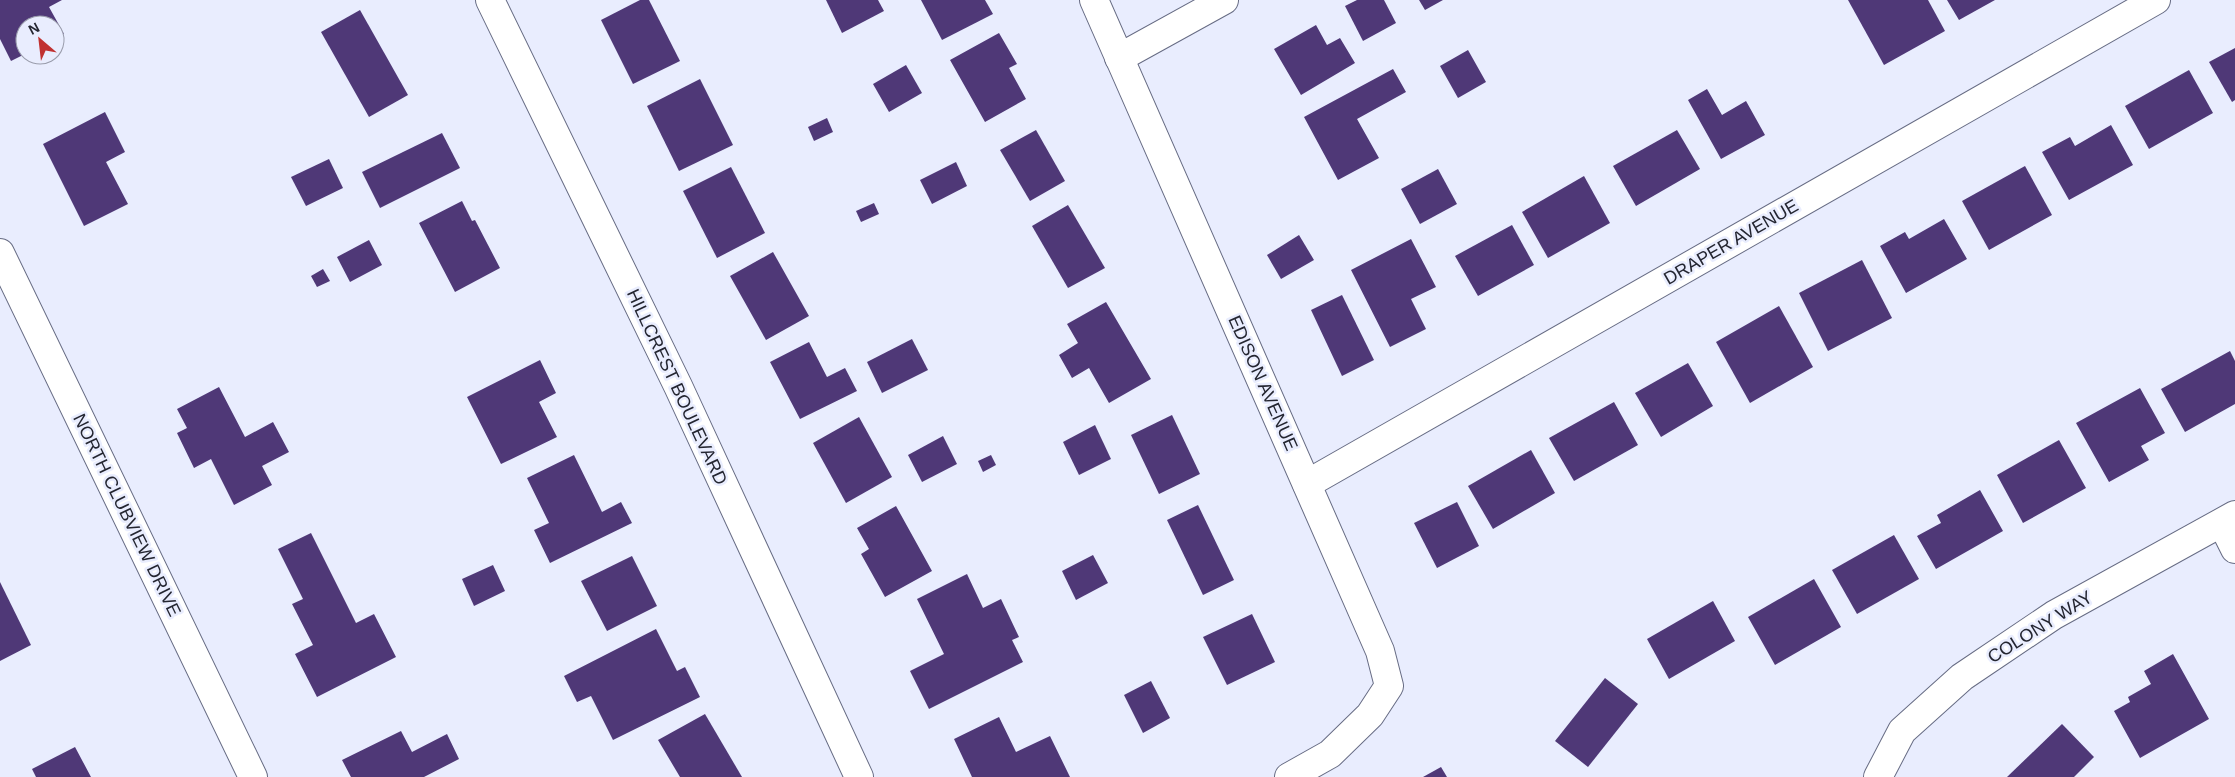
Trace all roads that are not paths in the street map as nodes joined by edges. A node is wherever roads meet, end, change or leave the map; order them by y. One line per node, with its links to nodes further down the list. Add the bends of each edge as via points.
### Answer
1 (490, 0): 11 (street, HILLCREST BOULEVARD, via 678,386)
2 (1094, 0): 5 (street, EDISON AVENUE)
3 (1224, 0): 5 (street)
4 (2156, 0): 7 (street, DRAPER AVENUE)
5 (1119, 58): 7 (street, EDISON AVENUE)
6 (0, 253): 10 (street, NORTH CLUBVIEW DRIVE)
7 (1307, 484): 12 (street, EDISON AVENUE, via 1380,651 1389,686 1370,715 1330,754)
8 (2228, 519): 9 (street); 13 (street, COLONY WAY, via 2054,615 1962,677 1902,731)
9 (2235, 550)
10 (253, 777)
11 (859, 777)
12 (1289, 777)
13 (1878, 777)

